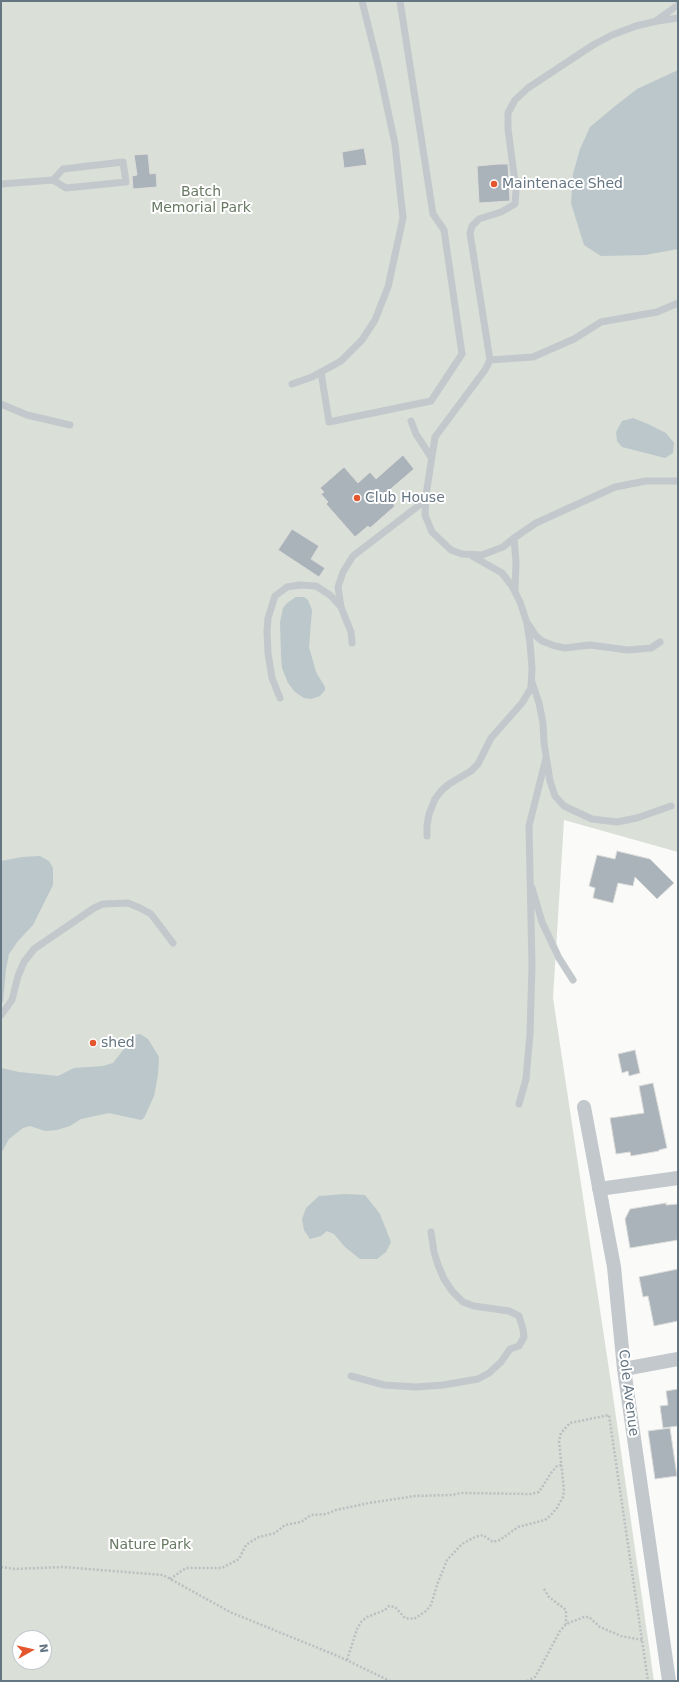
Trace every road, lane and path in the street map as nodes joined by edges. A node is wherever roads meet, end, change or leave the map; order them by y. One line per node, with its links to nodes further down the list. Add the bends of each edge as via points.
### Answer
1 (362, 1): 10 (lane, via 395,144 403,218 388,287 375,320 362,340 341,360)
2 (400, 1): 10 (lane, via 433,214 444,230 462,354 431,401 328,422)
3 (678, 5): 5 (lane)
4 (678, 18): 5 (lane)
5 (657, 20): 9 (lane, via 612,35 568,61 528,88 515,100 508,113 516,190 515,204 479,219 470,232)
6 (53, 180): 6 (lane, via 63,169 123,162 126,182 66,188); 7 (lane)
7 (1, 184)
8 (678, 303): 9 (lane, via 656,312 601,322 574,340 533,357)
9 (490, 360): 15 (lane, via 435,437)
10 (321, 372): 11 (lane)
11 (292, 384)
12 (1, 404): 14 (lane, via 27,415)
13 (411, 421): 15 (lane)
14 (70, 425)
15 (431, 457): 17 (lane)
16 (678, 481): 18 (lane, via 646,481 615,487 536,524)
17 (426, 500): 19 (lane, via 425,514 432,532 440,542 451,550); 21 (lane, via 353,556 343,572 338,587)
18 (514, 538): 19 (lane, via 495,551); 20 (lane)
19 (471, 556): 20 (lane, via 502,574)
20 (515, 592): 22 (lane)
21 (341, 608): 24 (lane, via 351,632); 26 (lane, via 330,595 316,586 300,585 287,588 275,596 268,618 267,639 272,678)
22 (527, 623): 23 (lane, via 542,641 565,648 590,645 628,650 651,648); 25 (lane)
23 (660, 642)
24 (352, 643)
25 (531, 680): 27 (lane, via 543,723); 29 (lane, via 531,688 522,703 491,738 478,764 449,784 435,799 426,825)
26 (280, 698)
27 (546, 758): 28 (lane, via 555,796 564,806 592,819 617,822); 30 (lane, via 529,826)
28 (672, 806)
29 (427, 836)
30 (529, 880): 32 (lane, via 542,922); 34 (lane, via 532,966 530,1034 526,1080)
31 (173, 943): 33 (lane, via 151,914 128,903 103,904 34,949 24,962 12,1000)
32 (573, 980)
33 (1, 1015)
34 (519, 1104)
35 (584, 1106): 37 (street, Cole Avenue)
36 (678, 1178): 37 (street)
37 (599, 1189): 40 (street, Cole Avenue, via 614,1267)
38 (432, 1232): 41 (lane, via 438,1265 452,1292 463,1302 474,1306 509,1311 519,1316 524,1337 520,1346 510,1349 489,1373 473,1380 416,1387 384,1385)
39 (678, 1359): 40 (street)
40 (624, 1369): 52 (street, Cole Avenue)
41 (351, 1376)
42 (562, 1465): 44 (path, via 557,1466 544,1486 535,1493 415,1496 311,1515 301,1522 285,1525 252,1541 246,1545 239,1559 222,1568 186,1568); 47 (path, via 559,1441 565,1427 570,1423 609,1415); 48 (path, via 563,1497 550,1516 545,1520 518,1527 500,1540 493,1542 483,1536 462,1544 447,1560 426,1611 414,1618 405,1618 395,1606 389,1606 367,1617 357,1629)
43 (1, 1567): 44 (path, via 116,1570 163,1575)
44 (170, 1579): 48 (path, via 230,1612)
45 (544, 1589): 46 (path, via 549,1597 566,1610)
46 (566, 1624): 47 (path, via 590,1617 610,1632); 50 (path, via 535,1677)
47 (642, 1640): 51 (path)
48 (347, 1660): 49 (path)
49 (390, 1681)
50 (527, 1681)
51 (648, 1681)
52 (669, 1681)

